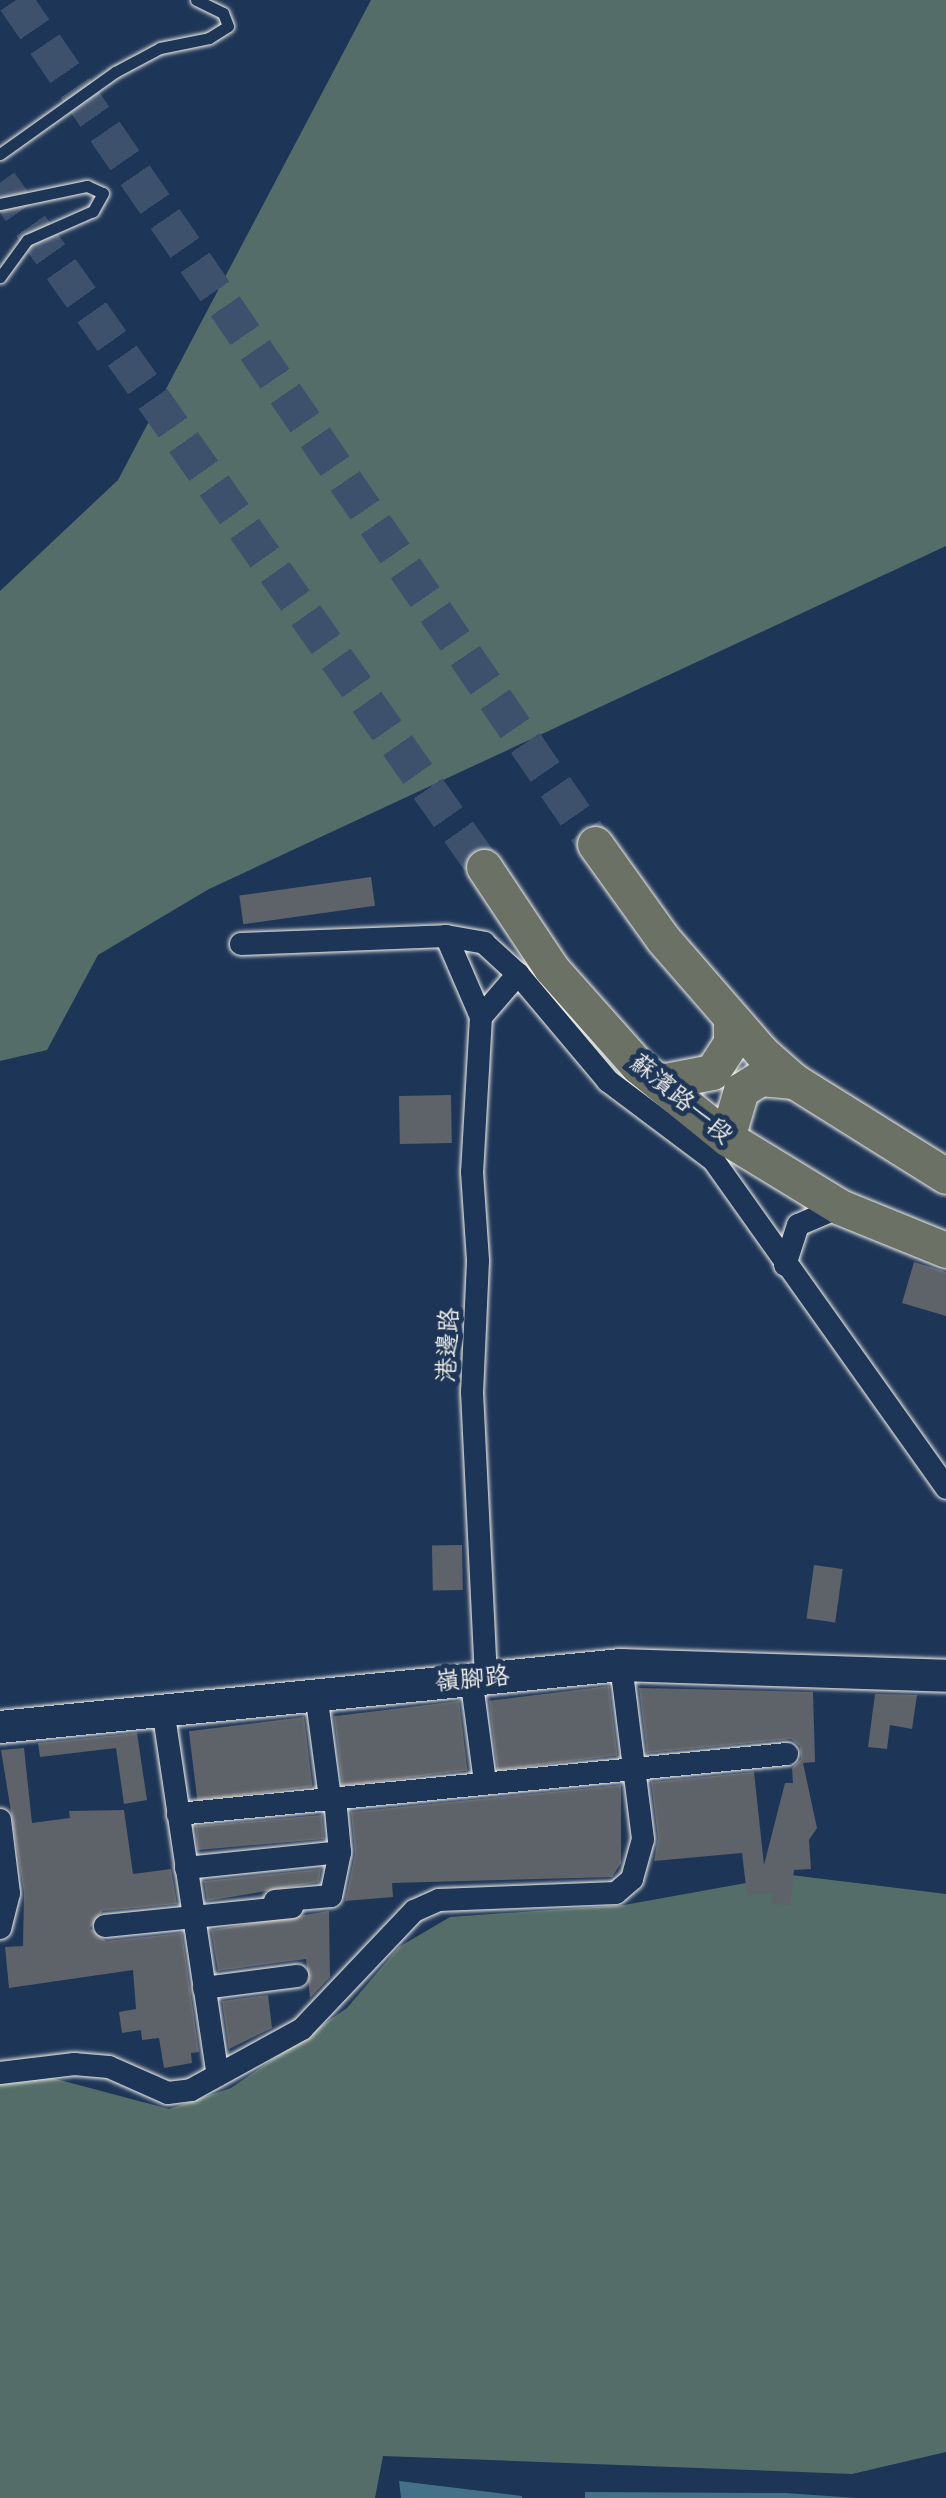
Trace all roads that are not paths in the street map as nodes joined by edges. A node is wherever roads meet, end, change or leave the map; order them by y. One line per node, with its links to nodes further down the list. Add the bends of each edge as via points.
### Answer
1 (196, 0): 2 (lane, via 223,12 228,26 209,38 160,48 114,72)
2 (0, 154)
3 (0, 204): 4 (lane, via 87,186 103,194 92,210 27,240)
4 (0, 277)
5 (595, 844): 11 (main road)
6 (484, 867): 12 (main road, 蘇濱路一段, via 550,968)
7 (446, 936): 8 (street); 9 (street, via 484,943); 10 (street)
8 (241, 944)
9 (518, 974): 10 (street); 14 (street, via 608,1082)
10 (480, 1018): 22 (street, 港邊路, via 472,1172)
11 (731, 1020): 12 (main road, via 731,1043 712,1072); 13 (main road)
12 (660, 1082): 14 (main road, 蘇濱路一段)
13 (794, 1082): 14 (main road, via 760,1078 742,1090); 15 (main road)
14 (720, 1149): 16 (main road, 蘇濱路一段); 18 (street)
15 (946, 1176)
16 (840, 1206): 17 (main road, 蘇濱路一段); 18 (street, via 798,1226)
17 (946, 1250)
18 (784, 1265): 19 (street)
19 (946, 1488)
20 (621, 1665): 21 (street, 嶺腳路); 22 (street, 嶺腳路); 27 (street)
21 (946, 1676)
22 (478, 1677): 23 (street, 嶺腳路); 28 (street, 港邊路)
23 (316, 1693): 24 (street, 嶺腳路); 29 (street)
24 (163, 1710): 25 (street, 嶺腳路); 30 (street)
25 (0, 1728)
26 (787, 1754): 27 (street)
27 (634, 1766): 28 (street); 42 (street, via 643,1839 626,1886 604,1896 439,1900 414,1911 318,2016)
28 (486, 1782): 29 (street)
29 (332, 1798): 30 (street); 32 (street)
30 (178, 1814): 33 (street)
31 (1, 1833): 38 (street, via 9,1893)
32 (340, 1852): 33 (street); 34 (street, via 331,1896)
33 (186, 1868): 36 (street)
34 (256, 1902)
35 (292, 1907): 36 (street)
36 (193, 1914): 37 (street); 40 (street)
37 (105, 1926)
38 (0, 1928)
39 (297, 1976): 40 (street)
40 (204, 1988): 42 (street)
41 (0, 2073): 42 (street, via 109,2067 168,2093)
42 (218, 2076)

